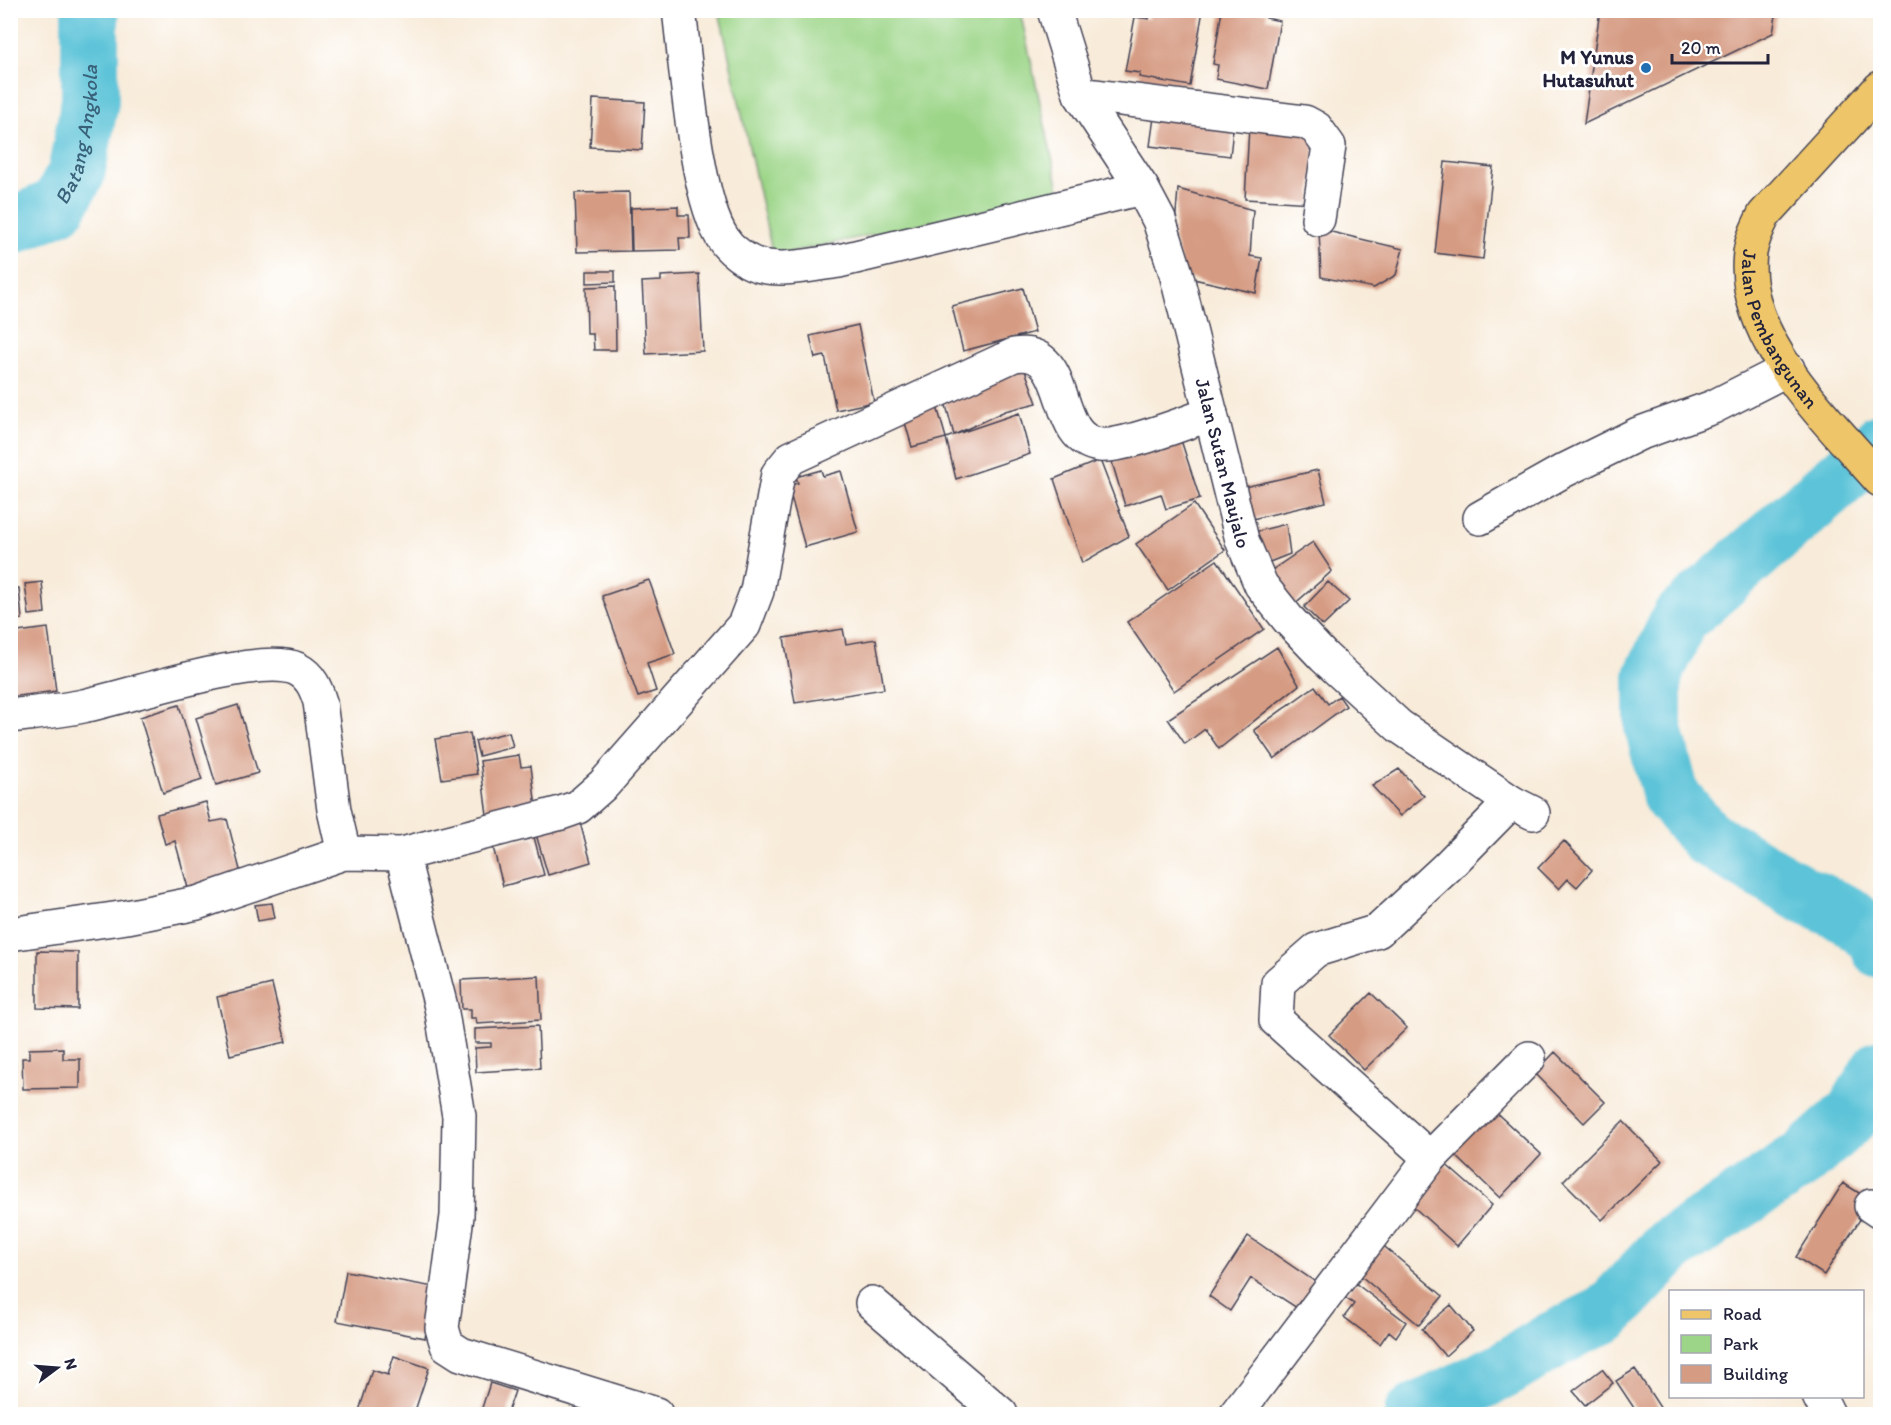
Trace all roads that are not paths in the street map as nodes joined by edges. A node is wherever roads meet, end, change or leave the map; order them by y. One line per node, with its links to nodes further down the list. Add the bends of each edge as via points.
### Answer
1 (679, 10): 5 (street, via 700,163 713,218 724,240 750,262 792,266 839,261)
2 (1054, 10): 4 (street, Jalan Sutan Maujalo)
3 (1881, 88): 7 (main road, Jalan Pembangunan, via 1764,215 1754,237 1750,281 1756,308 1766,334)
4 (1080, 94): 5 (street, Jalan Sutan Maujalo); 6 (street, via 1305,122 1316,128 1329,146)
5 (1142, 188): 8 (street, Jalan Sutan Maujalo, via 1159,220 1176,273)
6 (1318, 219)
7 (1788, 369): 9 (main road, Jalan Pembangunan, via 1805,394); 10 (street, via 1713,407 1638,434)
8 (1210, 414): 13 (street, via 1112,445 1091,443 1074,427 1050,369 1043,360 1027,353 1014,355 796,454 778,474 757,591 744,625 604,784 578,807 561,813); 16 (street, Jalan Sutan Maujalo, via 1242,540 1261,585 1324,657 1399,726 1522,808 1447,867 1378,931 1316,950 1278,983 1276,1020)
9 (1881, 480)
10 (1480, 518)
11 (10, 716): 12 (street, via 82,706 182,680 259,667 298,670 315,686 320,702 334,810)
12 (344, 853): 13 (street); 14 (street, via 197,903)
13 (402, 854): 19 (street, via 441,1007 459,1116 457,1216 442,1328 447,1345 461,1354)
14 (10, 934)
15 (1529, 1058): 16 (street)
16 (1430, 1158): 21 (street)
17 (872, 1303): 20 (street)
18 (1820, 1398): 22 (street)
19 (656, 1414)
20 (1001, 1414)
21 (1236, 1414)
22 (1828, 1414)

